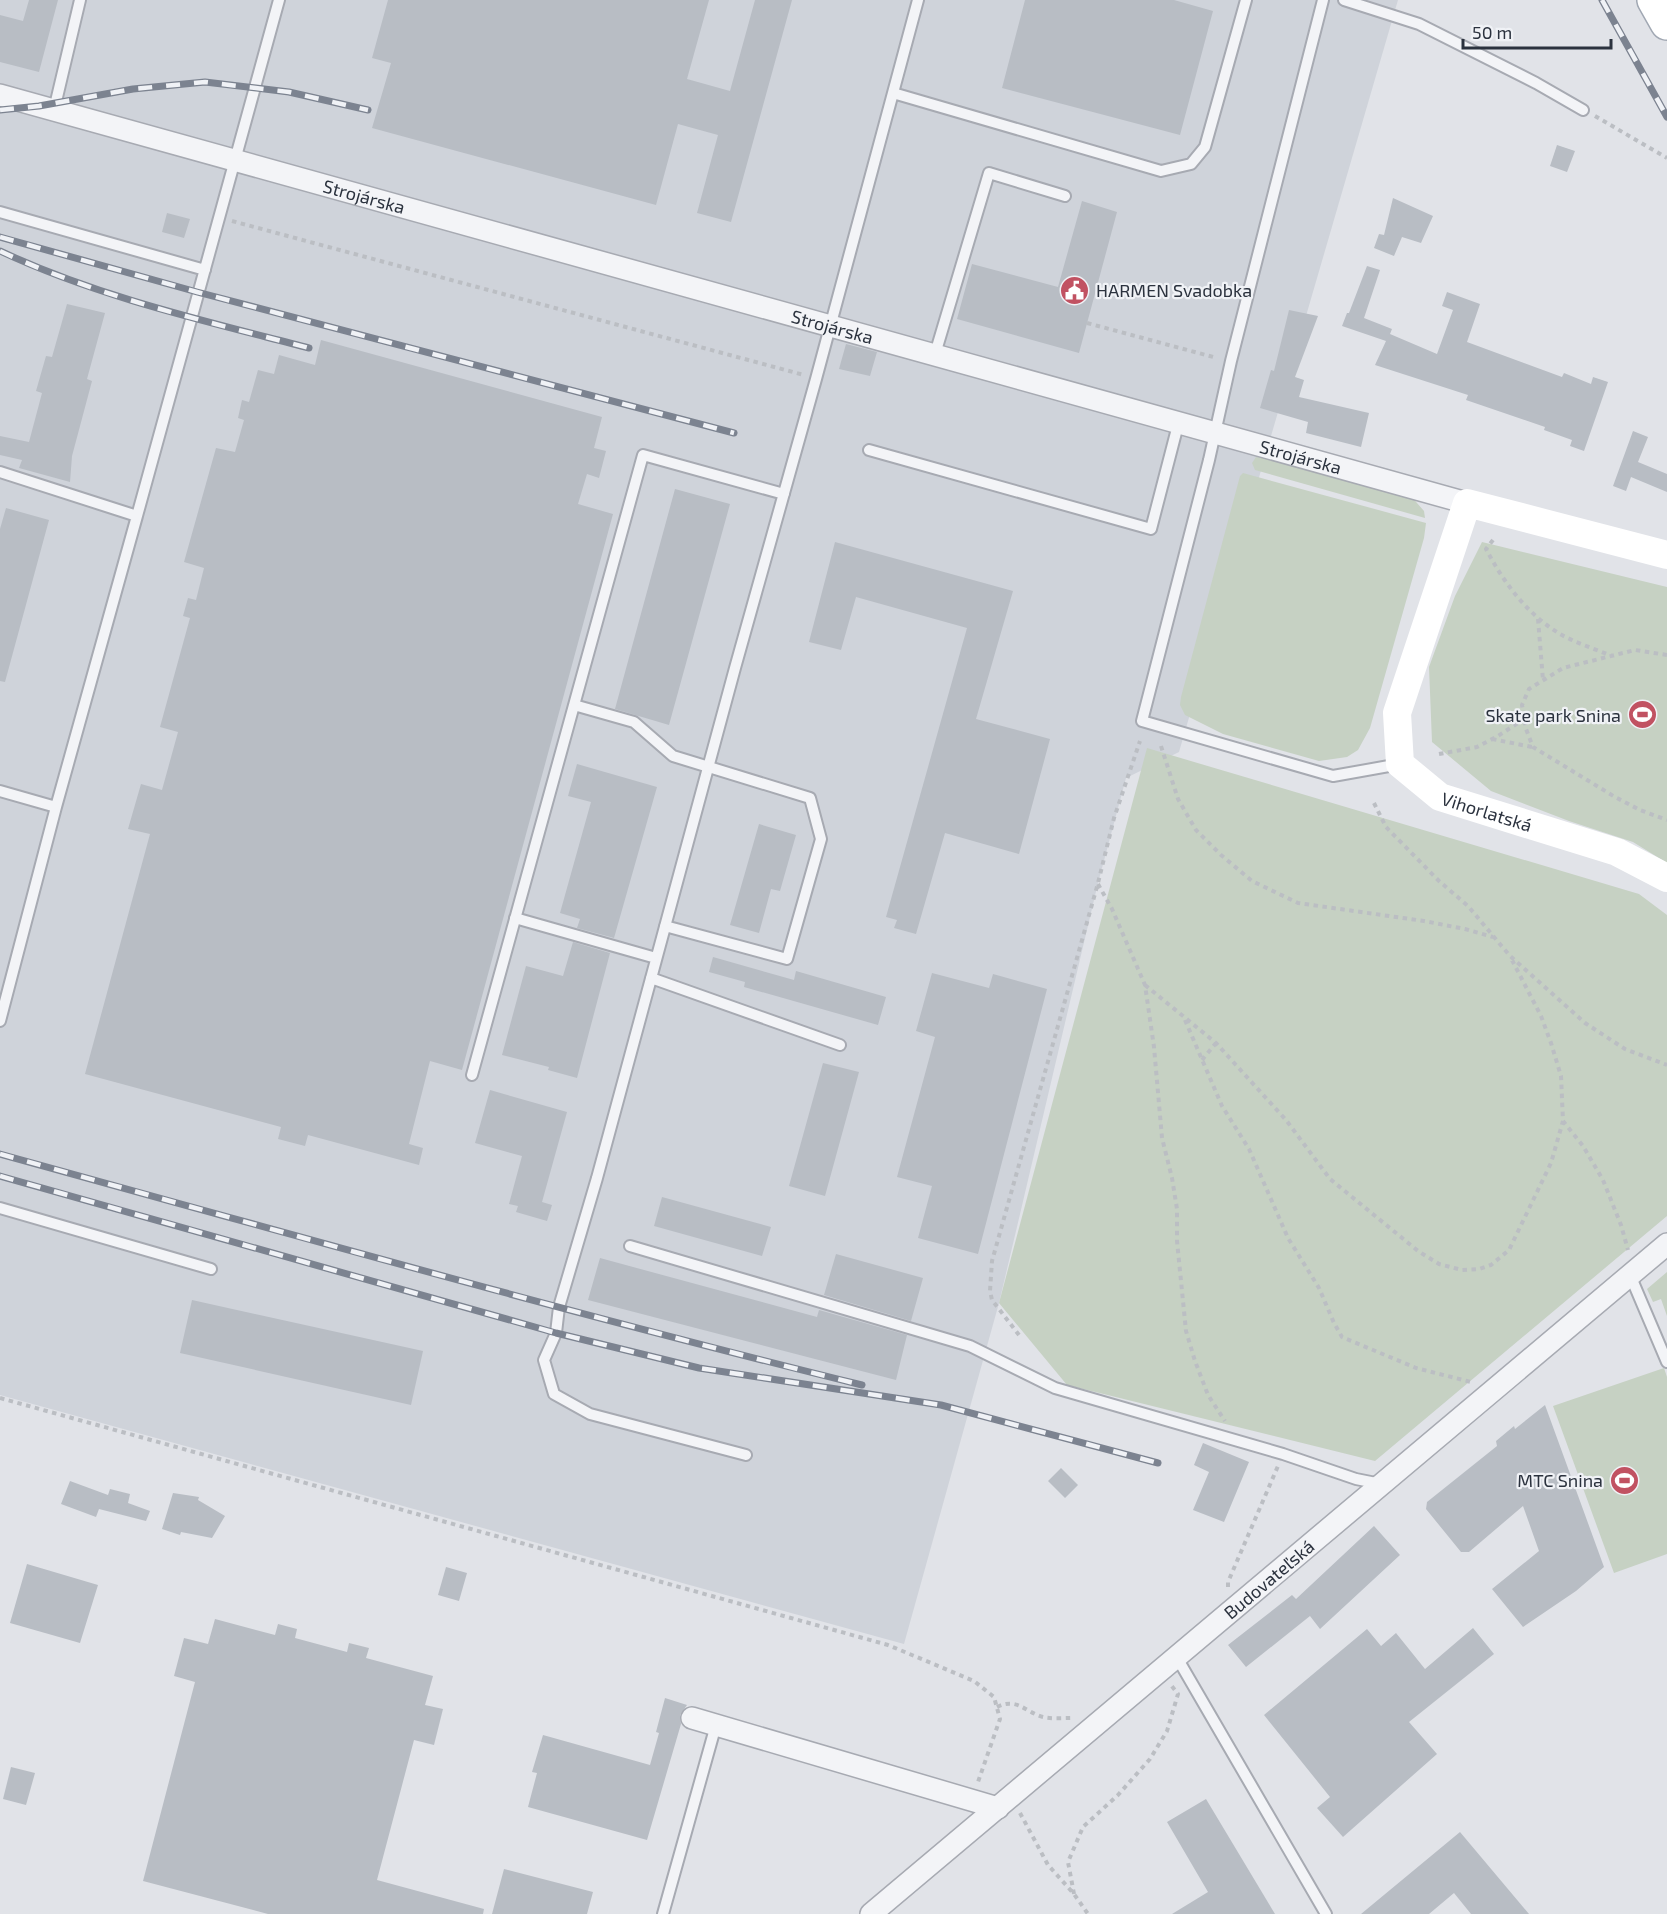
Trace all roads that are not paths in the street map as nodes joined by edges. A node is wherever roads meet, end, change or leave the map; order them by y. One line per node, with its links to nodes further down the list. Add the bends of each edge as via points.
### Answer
1 (80, 0): 11 (lane)
2 (279, 0): 13 (lane)
3 (918, 0): 9 (lane)
4 (1246, 0): 9 (lane, via 1204,147 1191,164 1161,171)
5 (1323, 0): 20 (lane)
6 (1344, 0): 12 (lane, via 1419,24)
7 (1654, 0): 8 (main road)
8 (1667, 23)
9 (893, 93): 17 (lane)
10 (0, 95): 11 (street, Strojárska)
11 (54, 110): 13 (street, Strojárska)
12 (1583, 110)
13 (234, 159): 16 (lane); 17 (street, Strojárska)
14 (1065, 196): 18 (lane, via 988,173)
15 (0, 212): 16 (lane)
16 (205, 270): 25 (lane)
17 (831, 325): 18 (street, Strojárska); 23 (lane)
18 (935, 354): 19 (street, Strojárska)
19 (1179, 421): 20 (street, Strojárska); 21 (lane, via 1150,529)
20 (1215, 431): 24 (street, Strojárska); 28 (lane, via 1142,722 1333,776)
21 (869, 450)
22 (0, 472): 25 (lane)
23 (784, 494): 27 (lane, via 643,455); 29 (lane)
24 (1467, 503): 26 (main road, Strojárska); 28 (main road, via 1397,713)
25 (137, 516): 31 (lane)
26 (1667, 555)
27 (574, 705): 29 (lane, via 634,722 673,756); 33 (lane)
28 (1400, 764): 32 (main road, Vihorlatská, via 1440,796 1617,852)
29 (708, 767): 34 (lane); 34 (lane, via 810,798 821,839 787,959)
30 (0, 790): 31 (lane)
31 (56, 807): 37 (lane)
32 (1667, 878)
33 (515, 918): 35 (lane); 39 (lane)
34 (665, 926): 35 (lane)
35 (656, 958): 36 (lane)
36 (651, 978): 38 (lane); 46 (lane, via 559,1307 556,1333 544,1360 554,1394 590,1414)
37 (0, 1021)
38 (840, 1045)
39 (471, 1075)
40 (0, 1208): 43 (lane)
41 (1667, 1244): 44 (street, Budovateľská)
42 (630, 1246): 47 (lane, via 970,1346 1055,1388)
43 (211, 1269)
44 (1630, 1275): 45 (lane); 47 (street, Budovateľská)
45 (1667, 1362)
46 (746, 1455)
47 (1381, 1484): 48 (street, Budovateľská)
48 (1175, 1656): 51 (street, Budovateľská); 54 (lane)
49 (692, 1718): 50 (street)
50 (716, 1725): 51 (street); 52 (lane)
51 (998, 1808): 53 (street, Budovateľská)
52 (663, 1914)
53 (871, 1914)
54 (1326, 1914)

